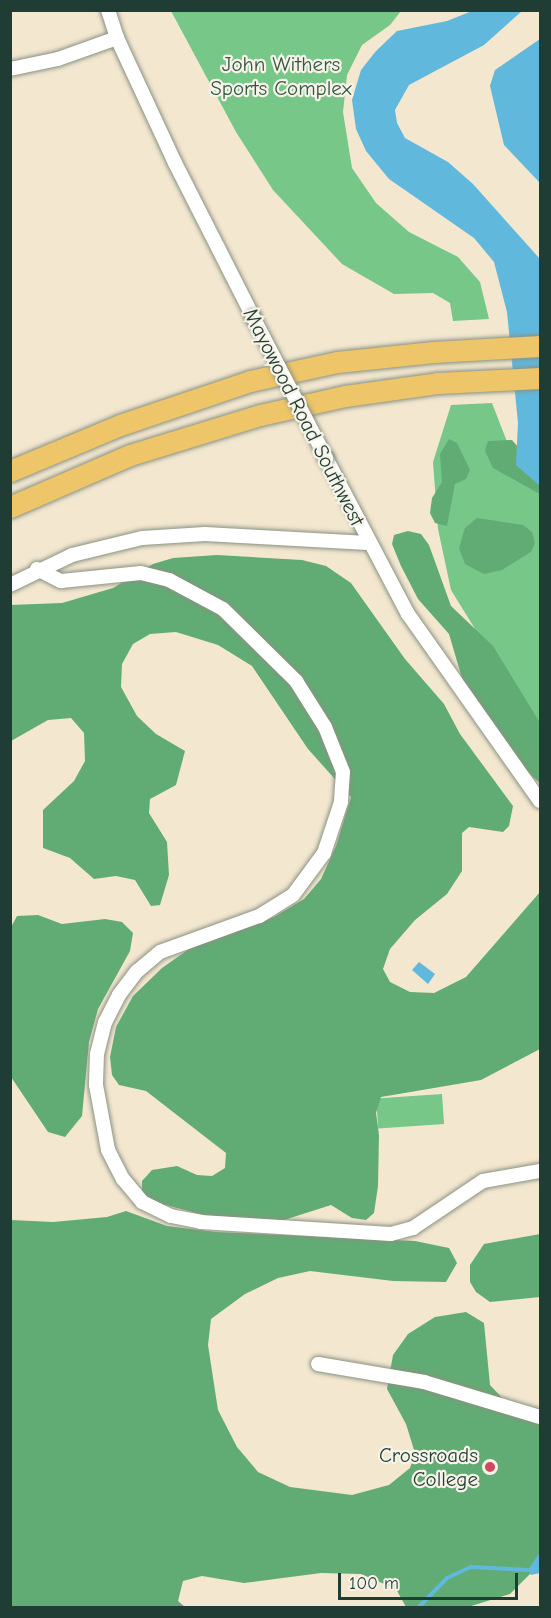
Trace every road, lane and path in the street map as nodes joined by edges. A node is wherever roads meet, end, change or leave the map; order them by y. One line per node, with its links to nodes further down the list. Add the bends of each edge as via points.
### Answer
1 (108, 10): 2 (street, Mayowood Road Southwest)
2 (117, 38): 3 (street, via 58,59); 8 (street, Mayowood Road Southwest, bridge)
3 (10, 69)
4 (540, 346): 6 (highway, via 337,362 250,381 120,425)
5 (540, 378): 7 (highway, via 437,383 345,396 197,432 130,455)
6 (10, 471)
7 (10, 507)
8 (368, 543): 9 (street, via 174,535 109,544); 11 (street, Mayowood Road Southwest, via 442,667)
9 (37, 568): 10 (street); 12 (street, via 61,581 141,573 169,580 209,600 259,641 296,681 325,727 343,772 342,802 327,845 293,895 259,916 160,952 137,971 119,995 100,1043 96,1085 108,1150 123,1179 142,1202 181,1218 391,1234 413,1228 476,1184)
10 (10, 585)
11 (540, 801)
12 (540, 1171)
13 (318, 1364): 14 (street, via 424,1382)
14 (540, 1417)

